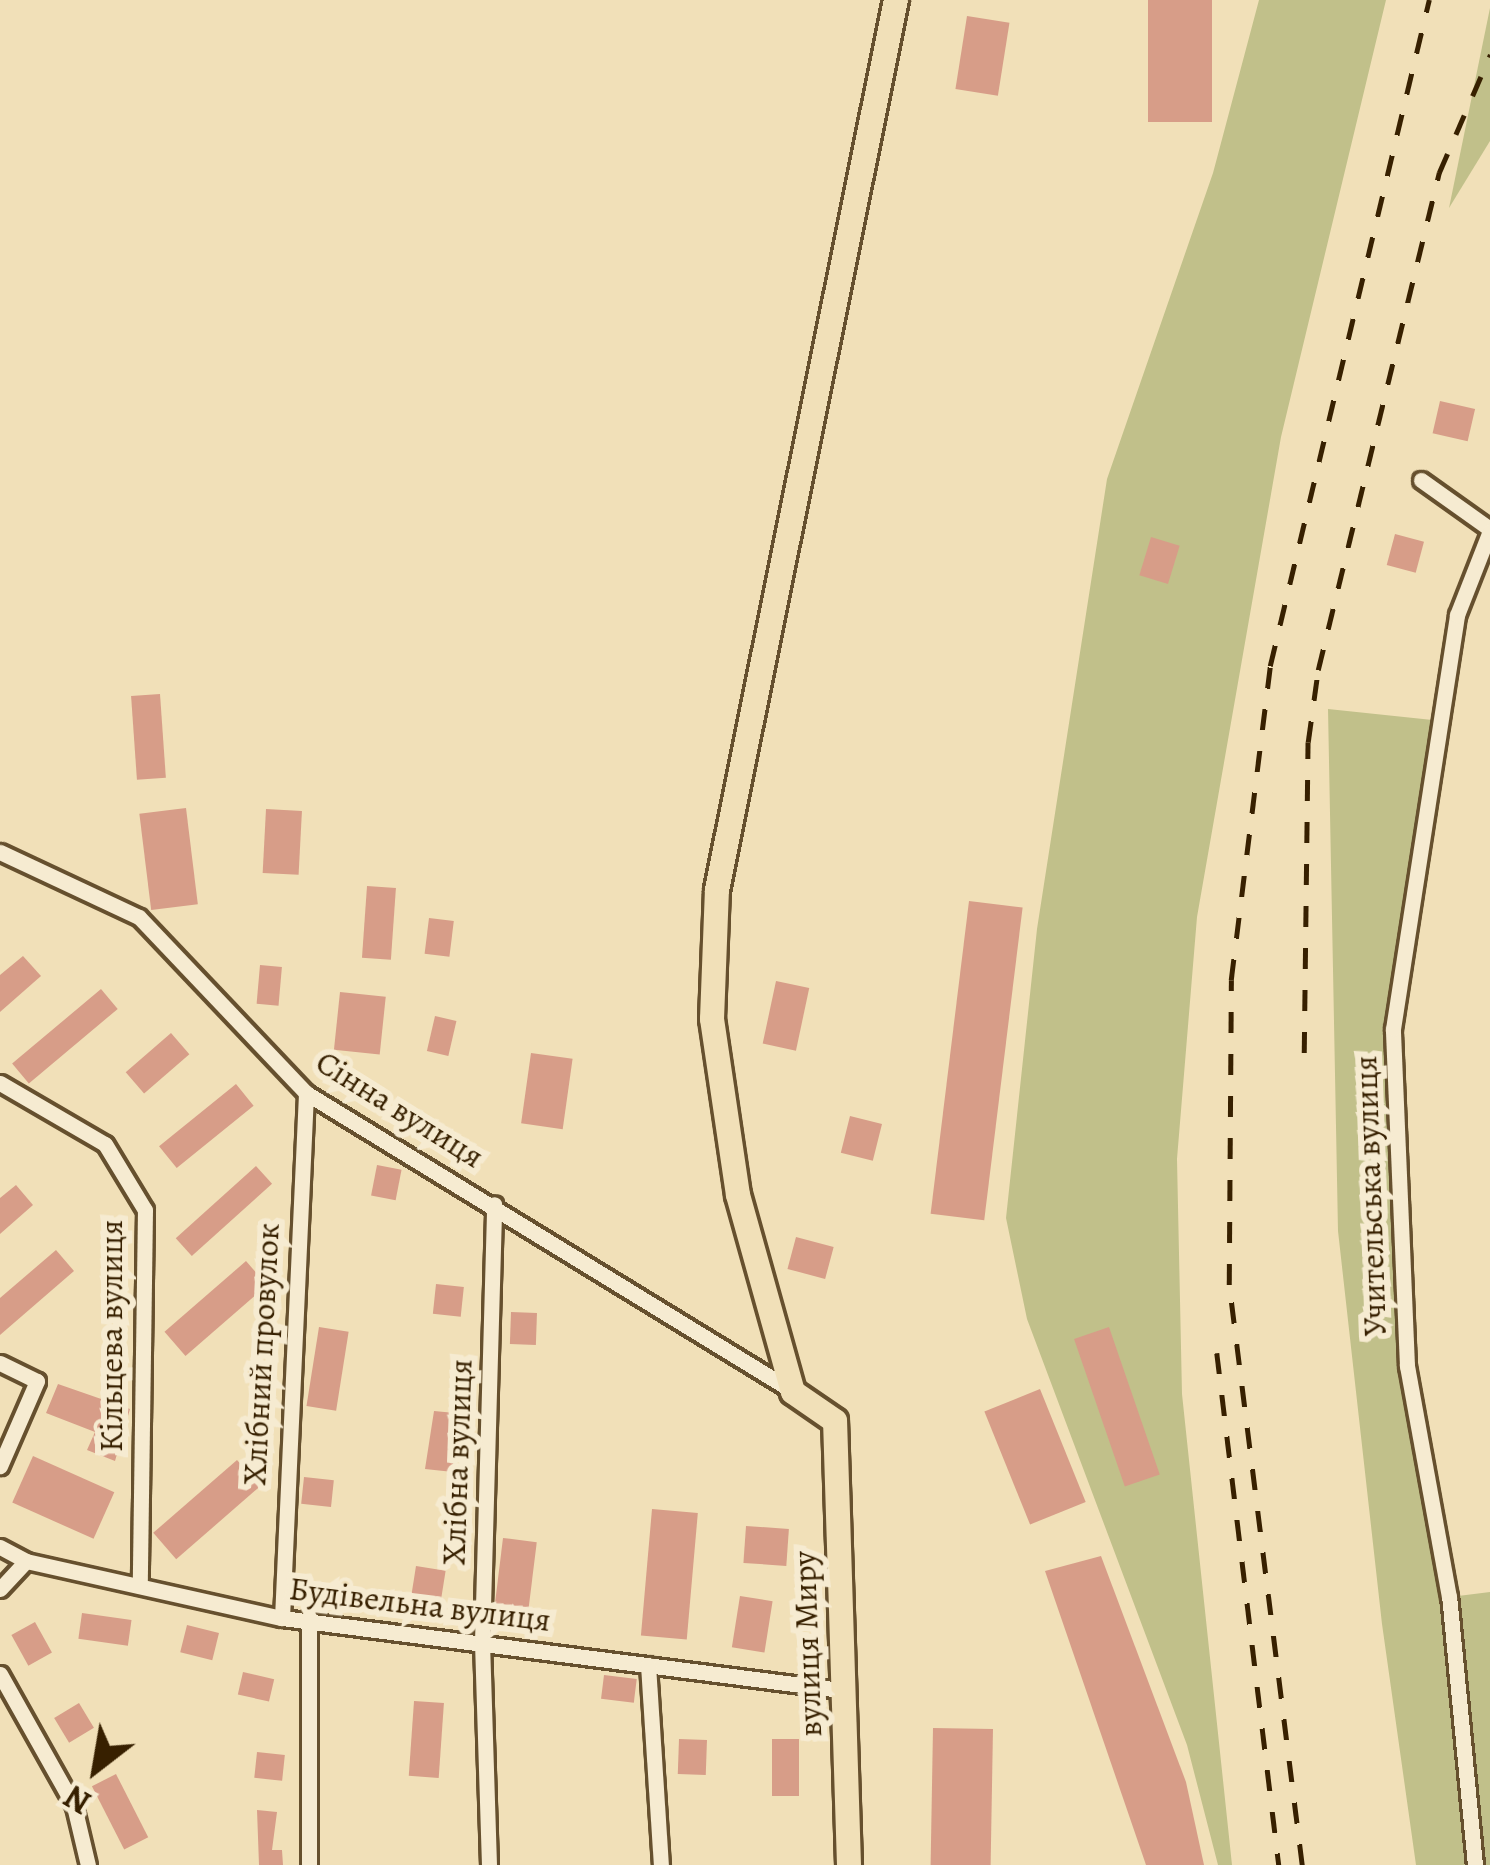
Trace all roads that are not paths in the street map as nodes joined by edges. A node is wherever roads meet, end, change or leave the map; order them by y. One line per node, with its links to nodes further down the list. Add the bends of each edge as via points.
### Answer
1 (896, 0): 9 (main road, via 717,890 712,1019 738,1196)
2 (1421, 480): 3 (street)
3 (1490, 530): 26 (street, Учительська вулиця, via 1457,615 1393,1029 1407,1366 1449,1597)
4 (0, 852): 6 (street, Сінна вулиця, via 139,917)
5 (0, 1083): 13 (street, Кільцева вулиця, via 105,1144 145,1210)
6 (306, 1093): 7 (street, Сінна вулиця); 16 (street, Хлібний провулок)
7 (494, 1204): 9 (street, Сінна вулиця); 17 (street, Хлібна вулиця)
8 (0, 1363): 10 (street, via 37,1381)
9 (794, 1392): 20 (main road, вулиця Миру, via 835,1421)
10 (0, 1466)
11 (0, 1547): 12 (street, Будівельна вулиця)
12 (26, 1561): 13 (street, Будівельна вулиця); 14 (street)
13 (140, 1586): 16 (street, Будівельна вулиця)
14 (0, 1589)
15 (309, 1617): 16 (street, Будівельна вулиця); 17 (street, Будівельна вулиця); 22 (street)
16 (282, 1618)
17 (482, 1642): 18 (street, Будівельна вулиця); 23 (street, Хлібна вулиця)
18 (649, 1665): 20 (street, Будівельна вулиця); 24 (street)
19 (0, 1674): 21 (street, via 74,1806)
20 (840, 1690): 25 (main road, вулиця Миру)
21 (88, 1865)
22 (310, 1865)
23 (489, 1865)
24 (661, 1865)
25 (849, 1865)
26 (1475, 1865)

